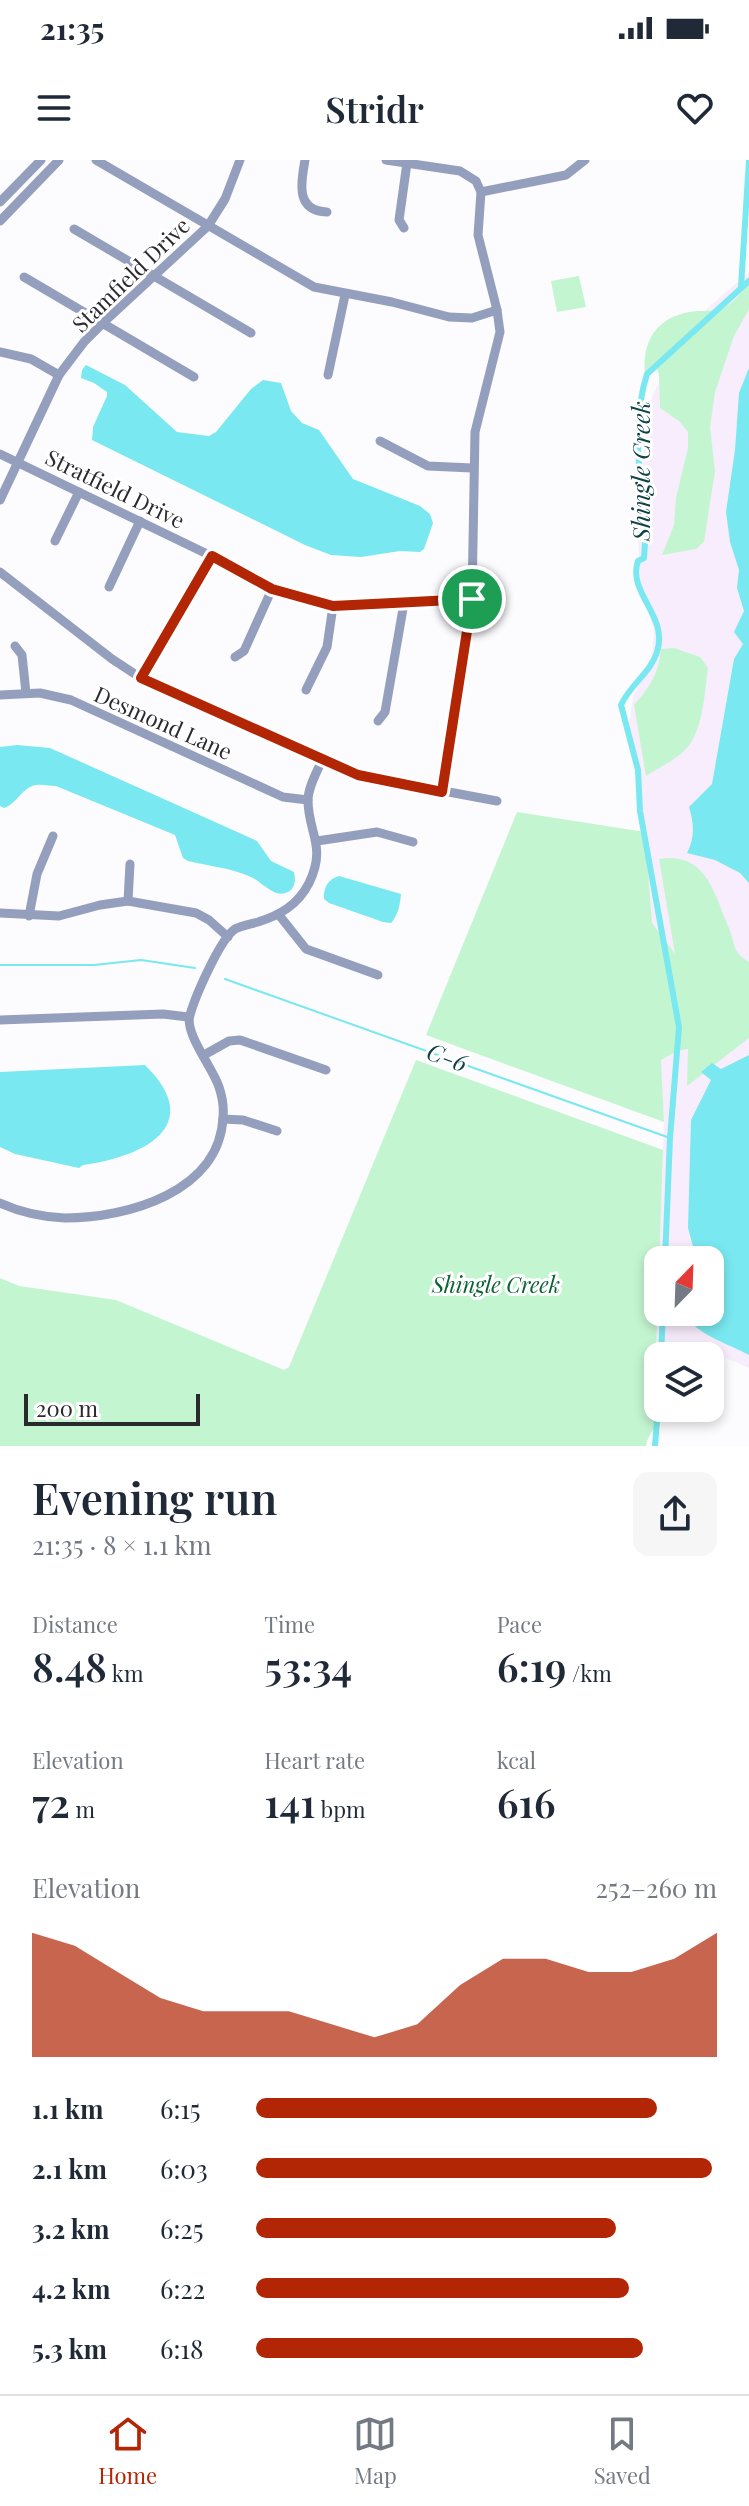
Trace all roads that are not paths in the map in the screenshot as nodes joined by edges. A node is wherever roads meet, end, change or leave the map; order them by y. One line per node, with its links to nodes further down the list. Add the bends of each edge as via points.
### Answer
1 (41, 160): 10 (street)
2 (59, 160): 12 (street)
3 (96, 160): 13 (street)
4 (240, 160): 13 (street, Stamfield Drive)
5 (305, 160): 11 (street, via 304,202)
6 (386, 160): 8 (street)
7 (585, 160): 9 (street, via 566,175)
8 (407, 163): 9 (street, via 460,171 476,181); 14 (street, via 399,220)
9 (481, 192): 19 (street, via 478,235)
10 (0, 202)
11 (327, 212)
12 (0, 221)
13 (208, 226): 16 (street, Stamfield Drive); 18 (street, via 300,281)
14 (404, 228)
15 (74, 229): 16 (street)
16 (155, 276): 20 (street, Stamfield Drive); 21 (street)
17 (24, 277): 20 (street)
18 (345, 295): 19 (street, via 463,318); 24 (street)
19 (497, 310): 29 (street, via 499,342 477,417)
20 (103, 323): 23 (street, Stamfield Drive); 25 (street)
21 (251, 333)
22 (0, 352): 23 (street, via 31,359)
23 (59, 375): 28 (street, Stamfield Drive)
24 (328, 375)
25 (194, 377)
26 (380, 441): 29 (street, via 428,466)
27 (0, 454): 28 (street, Stratfield Drive)
28 (18, 462): 30 (street, Stratfield Drive); 31 (street, Stamfield Drive)
29 (472, 468): 40 (street)
30 (79, 492): 32 (street, Stratfield Drive); 33 (street)
31 (0, 500)
32 (140, 521): 34 (street, Stratfield Drive); 37 (street)
33 (55, 541)
34 (212, 556): 38 (street, Stratfield Drive); 45 (street)
35 (0, 572): 39 (street)
36 (0, 579): 39 (street)
37 (109, 587)
38 (272, 589): 42 (street, Stratfield Drive); 44 (street, via 244,651)
39 (23, 592): 45 (street)
40 (472, 599): 41 (street, Stratfield Drive); 51 (street)
41 (404, 603): 42 (street, Stratfield Drive); 49 (street, via 385,712)
42 (333, 606): 46 (street, via 327,647)
43 (15, 646): 47 (street, via 22,655)
44 (235, 657)
45 (141, 678): 50 (street)
46 (306, 690)
47 (26, 693): 48 (street, Desmond Lane); 52 (street, Desmond Lane, via 71,700 283,797)
48 (0, 695)
49 (378, 721)
50 (322, 760): 51 (street, via 358,775); 52 (street)
51 (442, 792): 53 (street)
52 (308, 800): 55 (street)
53 (497, 801)
54 (53, 836): 61 (street, via 37,874)
55 (317, 841): 56 (street, via 377,832); 60 (street, via 309,883 299,900)
56 (413, 842)
57 (130, 864): 58 (street)
58 (128, 901): 61 (street, via 59,916); 62 (street, via 196,913)
59 (0, 913): 61 (street)
60 (279, 915): 62 (street, via 235,929); 63 (street, via 306,949)
61 (29, 916)
62 (228, 937): 64 (street)
63 (378, 975)
64 (188, 1017): 65 (street); 66 (street)
65 (0, 1020)
66 (204, 1055): 67 (street, via 240,1040); 68 (street, via 219,1085)
67 (326, 1070)
68 (223, 1119): 69 (street); 70 (street, via 205,1166 174,1192 145,1204 64,1218)
69 (277, 1131)
70 (0, 1203)

